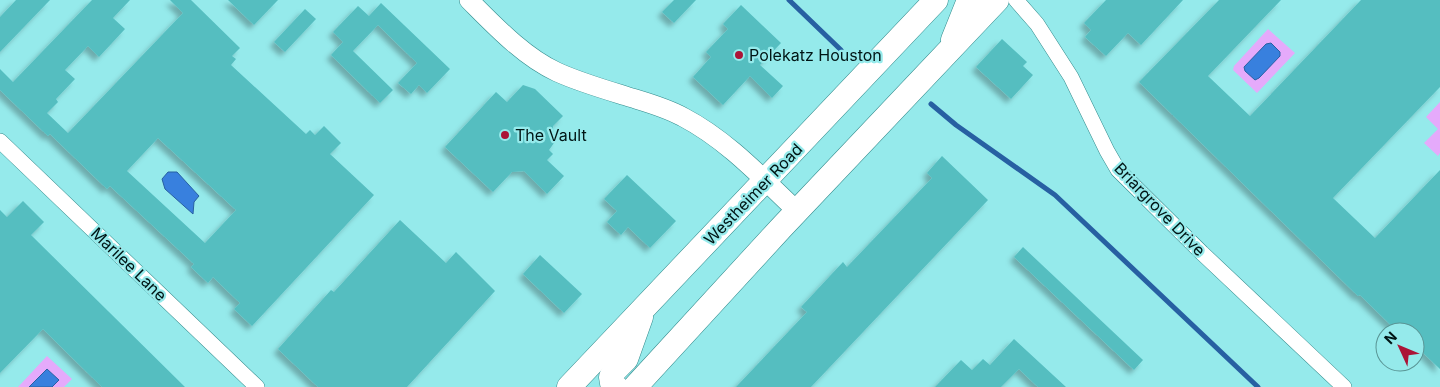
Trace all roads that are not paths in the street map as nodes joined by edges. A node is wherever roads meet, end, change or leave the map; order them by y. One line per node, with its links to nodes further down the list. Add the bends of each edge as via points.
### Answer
1 (469, 0): 8 (street, via 504,35 555,71 682,116 728,147)
2 (936, 0): 8 (main road, Westheimer Road)
3 (969, 0): 6 (main road)
4 (997, 0): 6 (main road)
5 (1016, 0): 15 (street, Briargrove Drive, via 1037,24 1071,77 1118,170)
6 (948, 50): 9 (main road)
7 (0, 141): 12 (street, Marilee Lane)
8 (765, 181): 9 (street); 10 (main road, Westheimer Road)
9 (797, 211): 14 (main road)
10 (644, 308): 11 (main road, Westheimer Road); 13 (main road, via 626,358 611,377)
11 (573, 386)
12 (257, 387)
13 (616, 387)
14 (635, 387)
15 (1344, 387)

